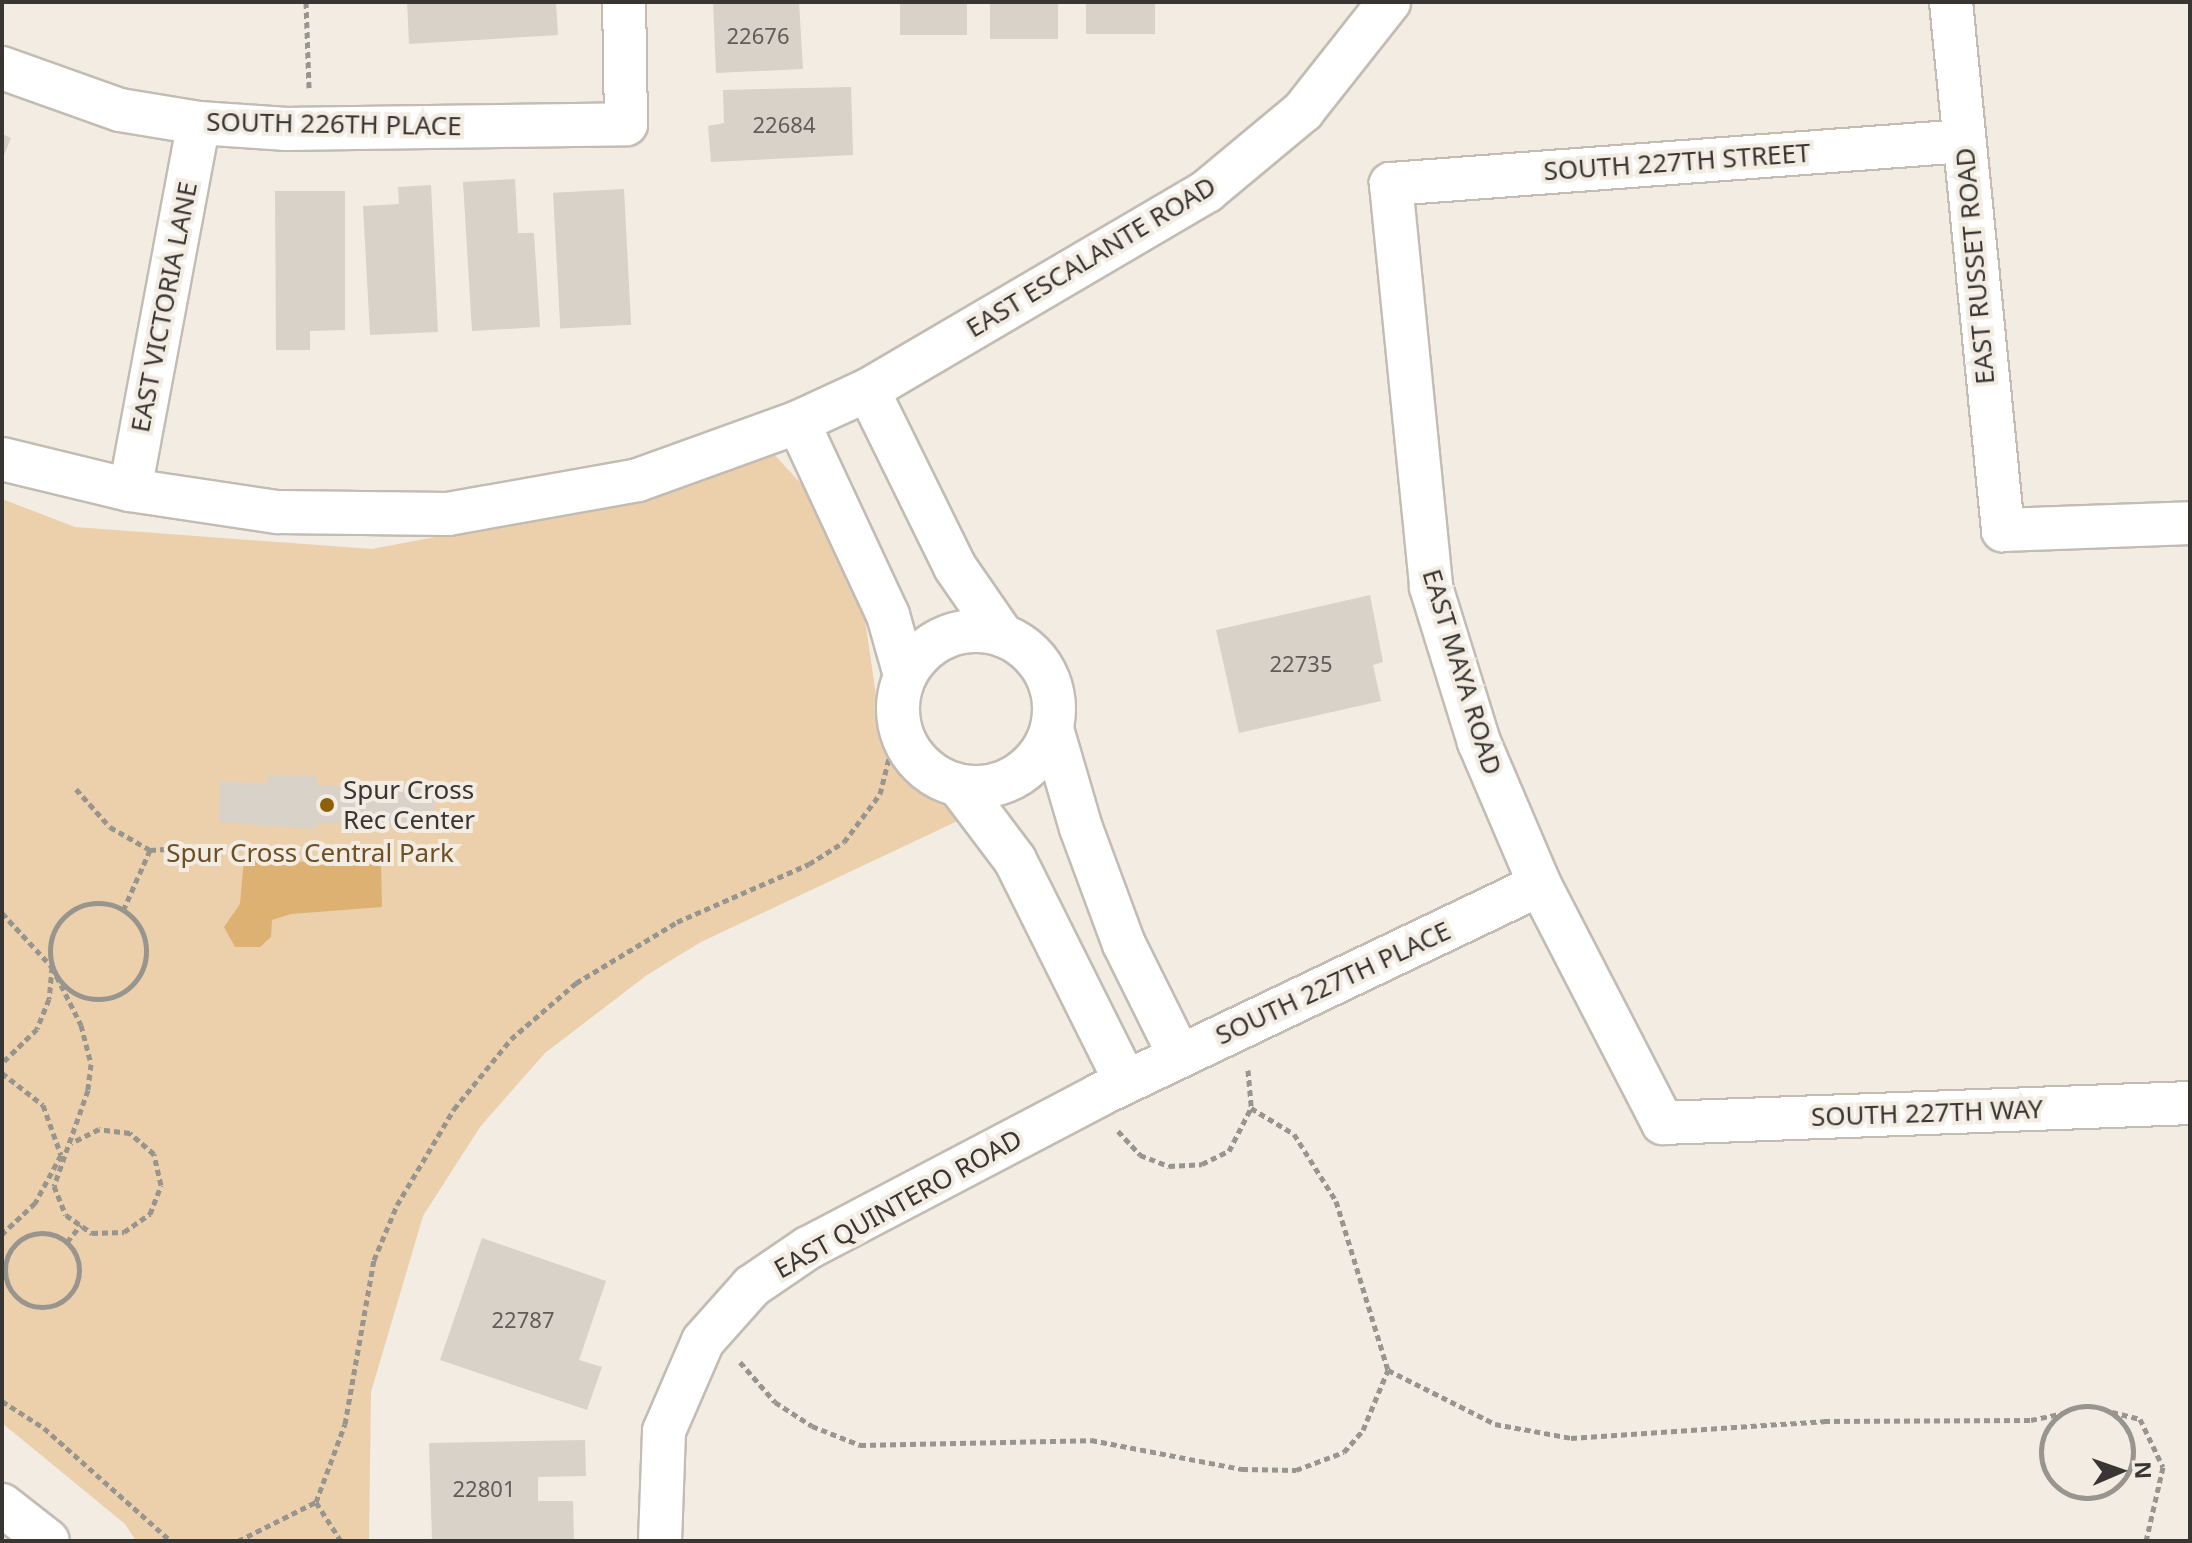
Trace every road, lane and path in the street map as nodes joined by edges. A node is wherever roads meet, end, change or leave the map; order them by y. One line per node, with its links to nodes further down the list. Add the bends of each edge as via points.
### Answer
1 (306, 2): 7 (path)
2 (624, 2): 7 (street, SOUTH 226TH PLACE, via 626,124)
3 (1389, 2): 10 (street, EAST ESCALANTE ROAD, via 1303,111 1207,191)
4 (1951, 2): 8 (street, EAST RUSSET ROAD)
5 (2, 68): 6 (street, SOUTH 226TH PLACE, via 120,110)
6 (199, 123): 7 (street, SOUTH 226TH PLACE); 13 (street, EAST VICTORIA LANE)
7 (311, 129)
8 (1964, 141): 9 (street, SOUTH 227TH STREET); 14 (street, EAST RUSSET ROAD, via 2003,530)
9 (1391, 184): 23 (street, EAST MAYA ROAD, via 1431,587 1479,742)
10 (868, 390): 11 (street, EAST ESCALANTE ROAD); 15 (street, via 955,567)
11 (814, 415): 13 (street, EAST ESCALANTE ROAD, via 638,480 448,514 278,512); 16 (street)
12 (2, 459): 13 (street, EAST ESCALANTE ROAD)
13 (130, 490)
14 (2190, 523)
15 (1002, 635): 16 (street, via 979,630 936,642); 18 (street, via 1039,662 1050,682)
16 (905, 675): 17 (street)
17 (898, 722): 19 (street, via 919,764); 45 (path, via 880,794 844,842 809,864 677,922 586,977 511,1039 454,1109 397,1205 374,1260 345,1424)
18 (1052, 729): 19 (street, via 1043,751 1007,782); 28 (street, via 1124,944)
19 (960, 787): 31 (street, via 1015,860)
20 (76, 789): 22 (path, via 110,827)
21 (198, 847): 22 (path)
22 (150, 850): 24 (path)
23 (1540, 885): 27 (street, SOUTH 227TH PLACE); 34 (street, EAST MAYA ROAD)
24 (123, 911): 26 (path, via 107,903 82,905 61,920 50,942); 26 (path, via 144,935 146,960 135,983 114,998 89,1000 66,988)
25 (2, 913): 26 (path)
26 (52, 967): 29 (path, via 49,999 37,1029); 35 (path, via 81,1025 91,1064)
27 (1227, 1033): 28 (street, SOUTH 227TH PLACE); 33 (path, via 1244,1057)
28 (1179, 1055): 31 (street, SOUTH 227TH PLACE)
29 (2, 1063)
30 (2, 1073): 36 (path, via 43,1105)
31 (1112, 1088): 33 (path, via 1120,1135 1140,1155 1169,1166 1202,1164 1229,1151); 40 (street, EAST QUINTERO ROAD, via 808,1248 752,1286)
32 (2190, 1103): 34 (street, SOUTH 227TH WAY)
33 (1251, 1108): 41 (path, via 1294,1134 1336,1201)
34 (1663, 1123)
35 (71, 1143): 36 (path); 37 (path, via 99,1129 130,1133 154,1154 161,1185 150,1214 124,1232 92,1233)
36 (61, 1155): 37 (path, via 54,1186 66,1215); 38 (path, via 35,1203)
37 (81, 1225): 39 (path)
38 (2, 1234)
39 (67, 1242): 39 (path, via 49,1233 27,1236 11,1249 5,1270 11,1291 26,1305 47,1308 66,1299 79,1281 79,1260)
40 (711, 1333): 41 (path, via 775,1402 812,1426 860,1445 1091,1440 1242,1469 1296,1470 1344,1452 1363,1430); 51 (street, EAST QUINTERO ROAD, via 664,1431)
41 (1388, 1370): 44 (path, via 1495,1424 1571,1438 1824,1421 2031,1420)
42 (2, 1401): 48 (path, via 44,1428)
43 (2109, 1411): 44 (path, via 2085,1406); 44 (path, via 2127,1427 2133,1451 2128,1474 2112,1492 2089,1499 2066,1493 2047,1477 2041,1454 2046,1430); 52 (path, via 2140,1419 2163,1467)
44 (2063, 1413)
45 (316, 1502): 49 (path); 50 (path)
46 (2, 1505): 47 (street)
47 (48, 1541)
48 (171, 1541)
49 (238, 1541)
50 (341, 1541)
51 (660, 1541)
52 (2146, 1541)

